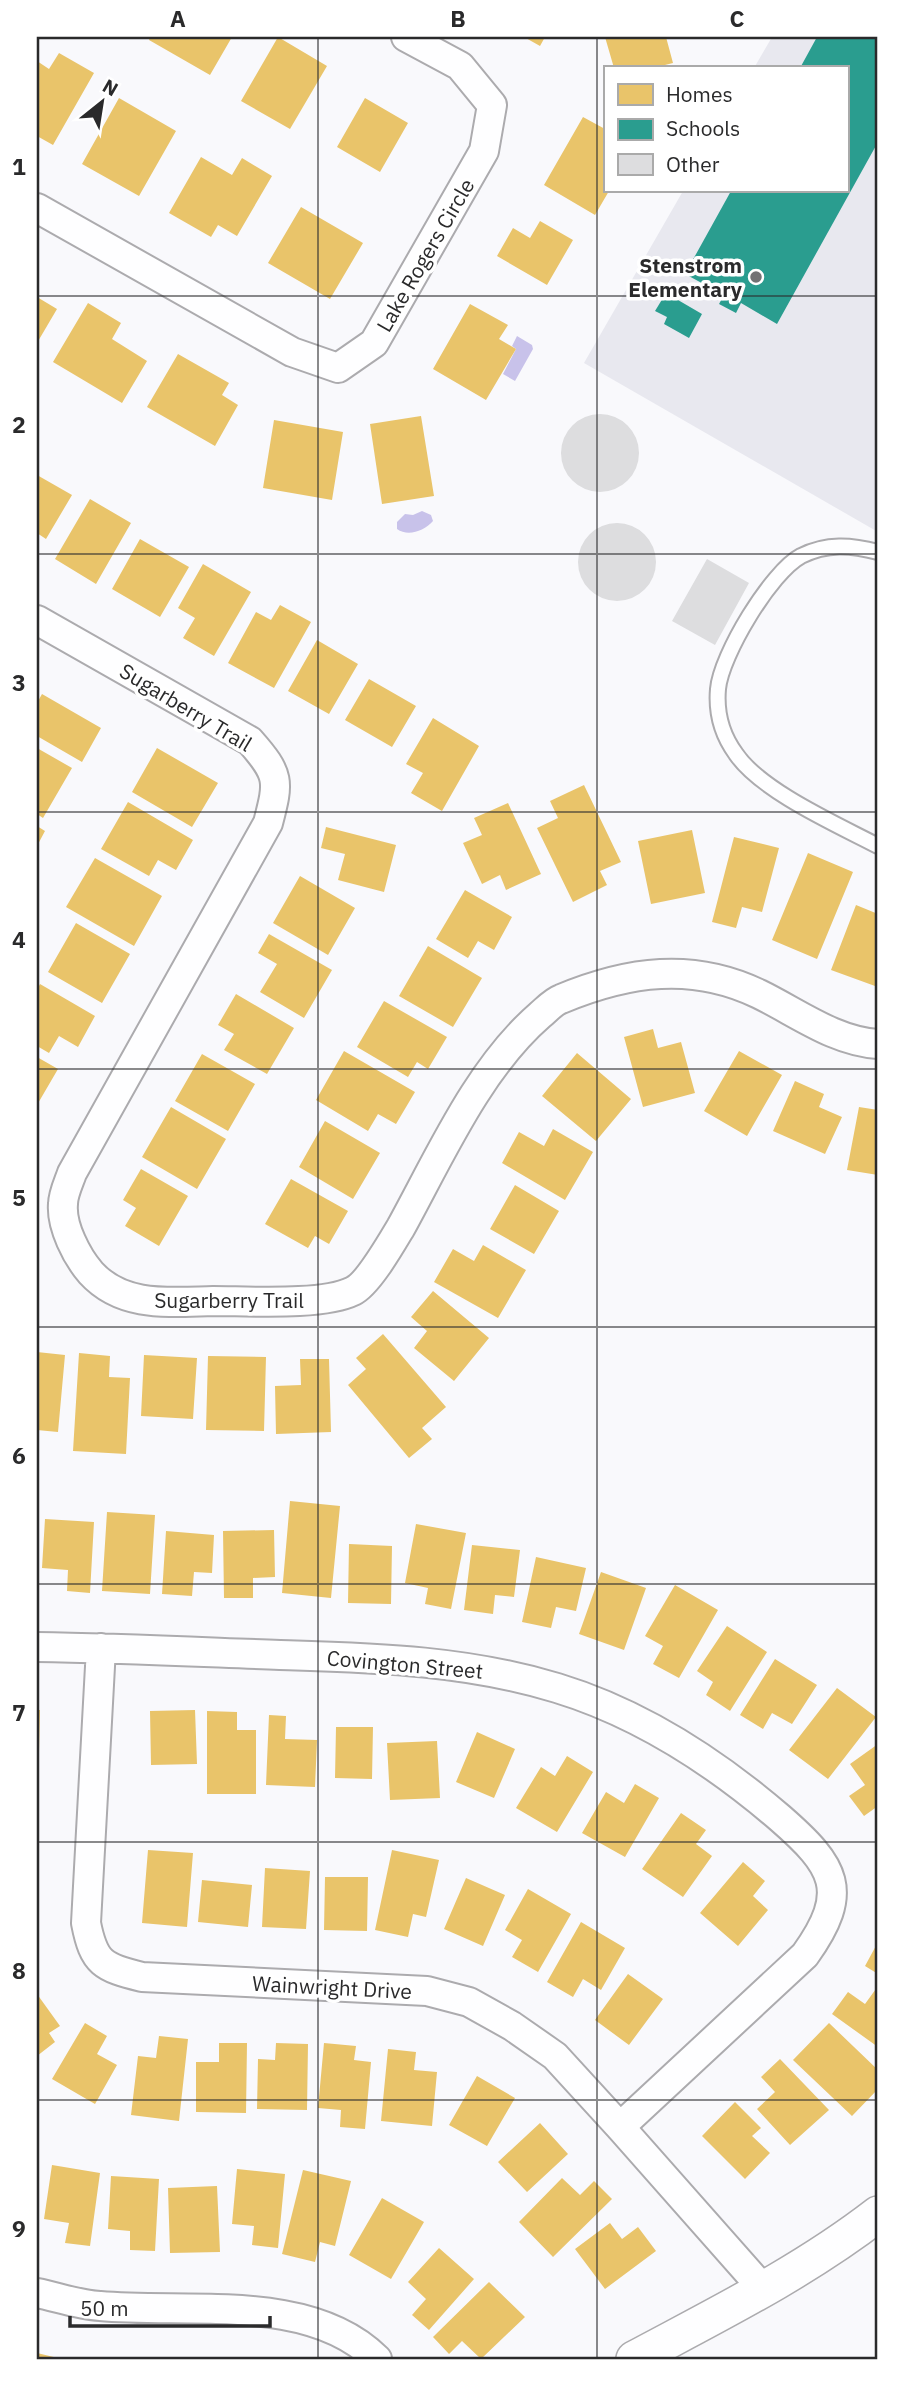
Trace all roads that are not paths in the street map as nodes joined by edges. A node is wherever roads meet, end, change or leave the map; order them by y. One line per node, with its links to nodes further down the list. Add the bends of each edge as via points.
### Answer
1 (406, 37): 2 (street, Lake Rogers Circle, via 460,66 492,105 484,151 374,343 338,368 292,352)
2 (37, 208)
3 (878, 551): 5 (lane, via 831,546 800,557 780,572 723,664 717,712 736,756 756,775)
4 (37, 620): 6 (street, Sugarberry Trail, via 250,741 269,763 277,789 268,823 72,1173 63,1204 70,1241 92,1273 117,1294 152,1302 316,1300 354,1291 384,1256 487,1072 519,1033 557,1000 599,986 662,972 710,976 758,993 818,1027)
5 (878, 846)
6 (878, 1044)
7 (37, 1647): 8 (street, Covington Street)
8 (101, 1648): 9 (street, Wainwright Drive, via 86,1923 91,1949 109,1968 142,1977 427,1991 469,2002 555,2056); 9 (street, Covington Street, via 406,1660 482,1668 559,1688 626,1715 687,1749 739,1783 792,1829 824,1863 833,1886 823,1930 805,1955)
9 (620, 2127): 11 (street, Wainwright Drive)
10 (878, 2214): 11 (street)
11 (764, 2290): 14 (street)
12 (37, 2293): 13 (street, via 98,2306 262,2311 310,2320 365,2347)
13 (377, 2359)
14 (634, 2359)

